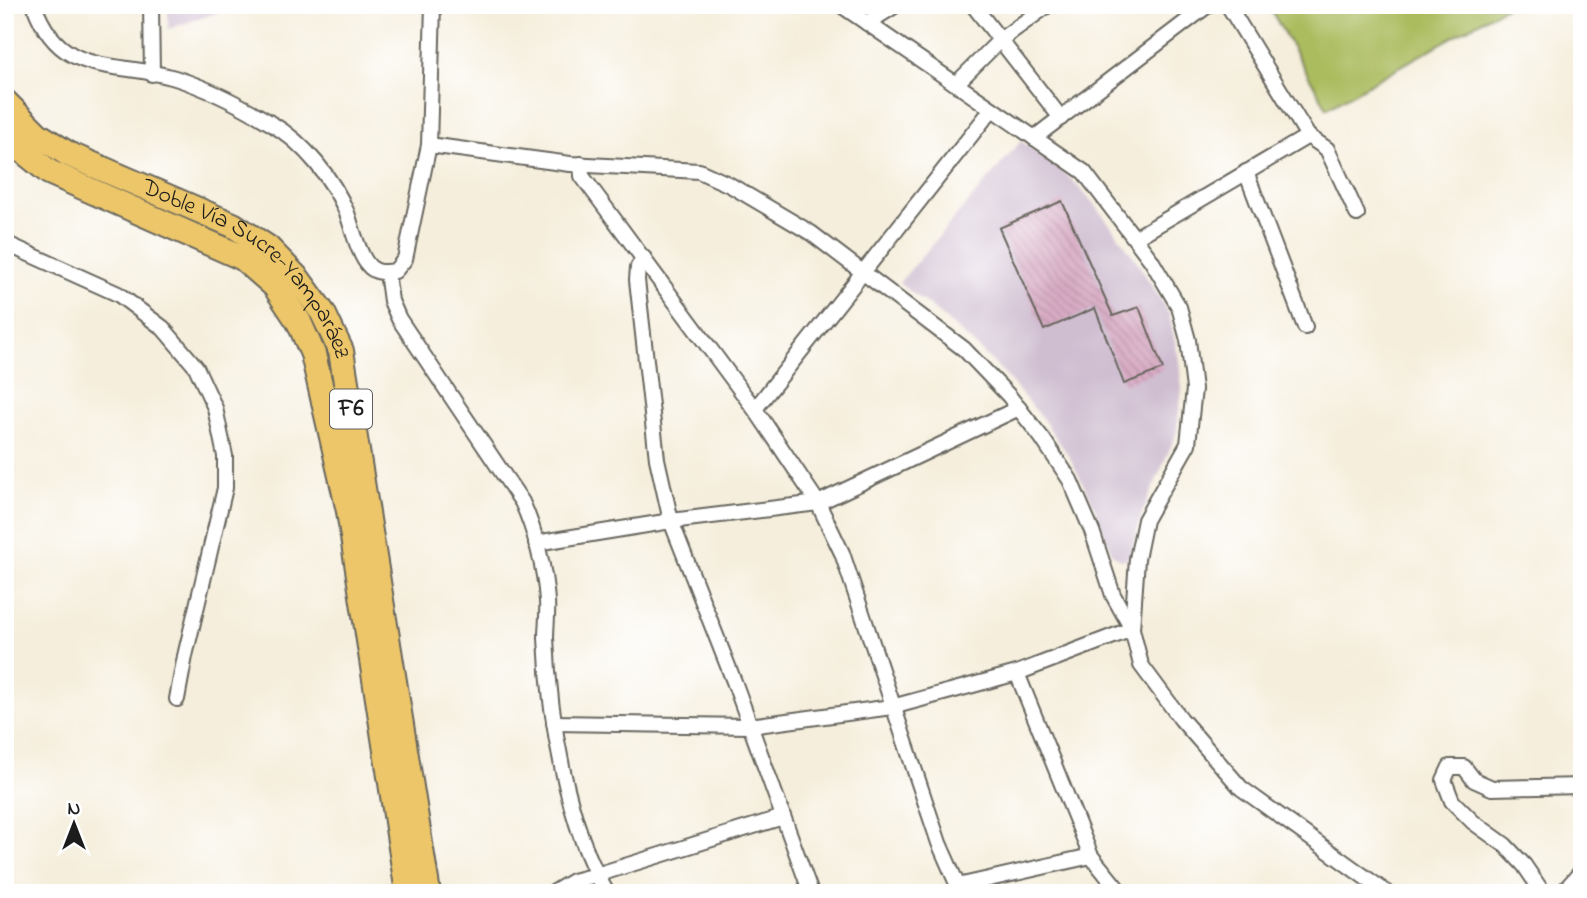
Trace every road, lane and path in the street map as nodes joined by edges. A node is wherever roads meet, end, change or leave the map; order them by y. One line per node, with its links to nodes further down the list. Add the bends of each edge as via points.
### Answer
1 (34, 5): 12 (street, via 41,27 69,55)
2 (151, 5): 12 (street)
3 (433, 5): 20 (street)
4 (841, 5): 10 (street)
5 (896, 5): 10 (street)
6 (973, 5): 11 (street)
7 (1048, 5): 11 (street)
8 (1208, 5): 16 (street)
9 (1228, 5): 18 (street)
10 (867, 23): 13 (street)
11 (1000, 40): 13 (street); 16 (street)
12 (152, 74): 27 (street, via 234,101 279,128 323,169 364,258 370,267)
13 (956, 84): 15 (street)
14 (5, 102): 48 (highway, Doble Vía Sucre-Yamparáez / F6, via 37,134 68,154 233,225 268,248 323,313 341,351)
15 (992, 109): 19 (street); 28 (street)
16 (1061, 118): 19 (street)
17 (5, 136): 47 (highway, Doble Vía Sucre-Yamparáez / F6, via 50,172 243,258 275,286 299,322 313,354 349,511)
18 (1308, 136): 22 (street); 23 (street, via 1327,149)
19 (1034, 138): 24 (street, via 1084,172)
20 (429, 145): 21 (street); 27 (street, via 405,258 395,271)
21 (581, 164): 26 (street, via 582,176); 28 (street, via 699,171 811,233)
22 (1246, 172): 24 (street); 29 (street)
23 (1357, 214)
24 (1135, 238): 35 (street, via 1179,307 1194,389 1188,444 1145,520)
25 (5, 243): 37 (street, via 118,294 163,328 196,367 215,408 225,456 225,488)
26 (644, 258): 31 (street); 33 (street, via 637,280 657,459)
27 (387, 272): 34 (street, via 399,319 522,502)
28 (863, 272): 30 (street, via 964,349); 31 (street)
29 (1305, 327)
30 (1019, 408): 32 (street); 35 (street, via 1070,480 1114,595)
31 (755, 409): 32 (street)
32 (818, 503): 33 (street); 38 (street, via 842,553)
33 (671, 521): 34 (street); 40 (street)
34 (536, 543): 39 (street, via 547,600)
35 (1132, 629): 36 (street); 53 (street, via 1141,665 1241,788)
36 (1017, 673): 38 (street); 43 (street)
37 (177, 699)
38 (892, 707): 40 (street); 46 (street)
39 (554, 723): 40 (street); 45 (street, via 575,821)
40 (749, 726): 42 (street)
41 (1582, 786): 54 (street, via 1492,788 1474,780 1464,767 1450,767 1444,780 1452,801 1505,845)
42 (783, 817): 45 (street); 51 (street)
43 (1091, 856): 46 (street); 52 (street)
44 (1582, 871): 55 (street)
45 (596, 875): 49 (street, via 573,880); 50 (street)
46 (959, 889)
47 (408, 893)
48 (428, 893)
49 (553, 893)
50 (607, 893)
51 (811, 893)
52 (1121, 893)
53 (1387, 893)
54 (1543, 893)
55 (1562, 893)

